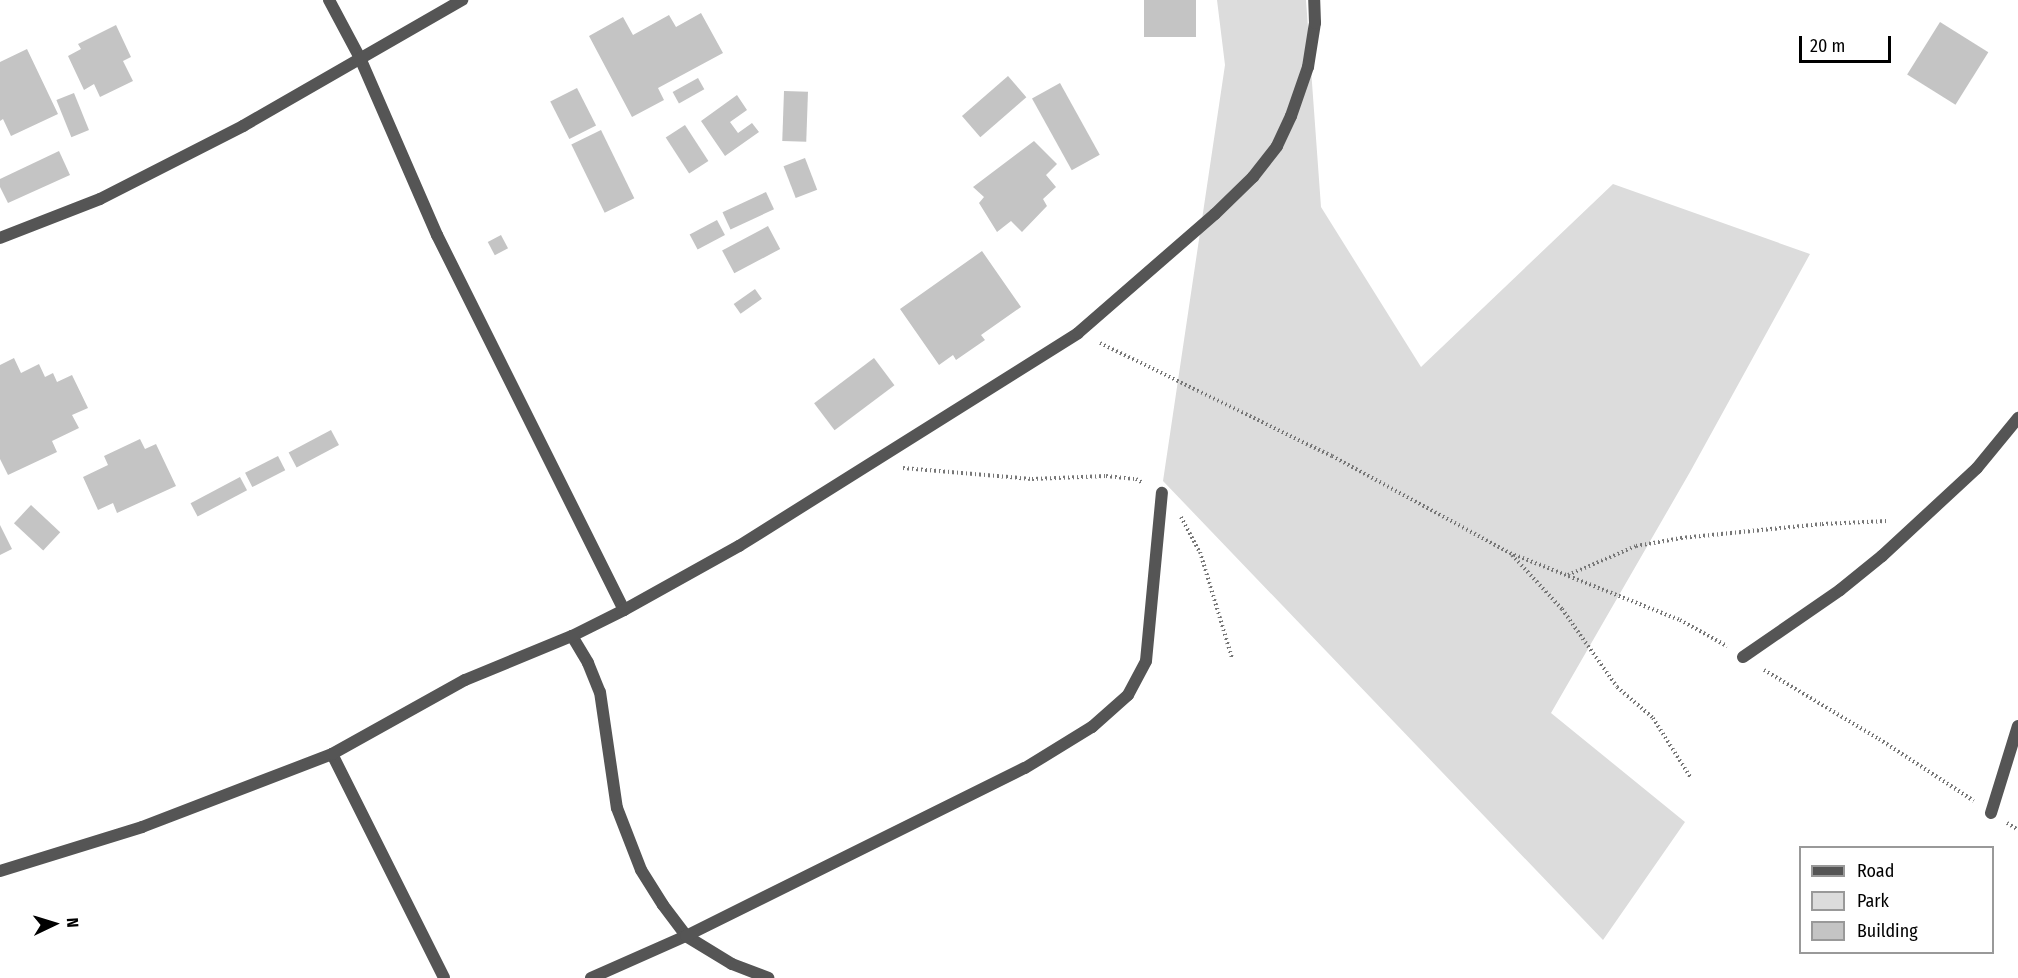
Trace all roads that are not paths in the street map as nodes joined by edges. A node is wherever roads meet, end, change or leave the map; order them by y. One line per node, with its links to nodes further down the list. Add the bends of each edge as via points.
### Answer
1 (328, 0): 4 (street)
2 (462, 0): 4 (street)
3 (1314, 0): 8 (street, via 1315,23 1308,67 1291,117 1277,146 1253,177 1215,214 1078,333 739,546)
4 (360, 58): 5 (street, via 243,126 99,199); 8 (street, via 438,235)
5 (0, 238)
6 (2018, 418): 10 (street, via 1977,468 1924,519 1840,590)
7 (1162, 494): 15 (street, via 1146,661 1128,696 1092,727 1025,768)
8 (624, 610): 9 (street)
9 (572, 636): 12 (street, via 465,680); 15 (street, via 600,692 617,808 627,837 641,870)
10 (1743, 657)
11 (2018, 726): 13 (street)
12 (332, 754): 14 (street, via 142,827); 16 (street)
13 (1991, 813)
14 (0, 871)
15 (686, 936): 17 (street); 18 (street, via 732,964)
16 (444, 978)
17 (591, 978)
18 (768, 978)

